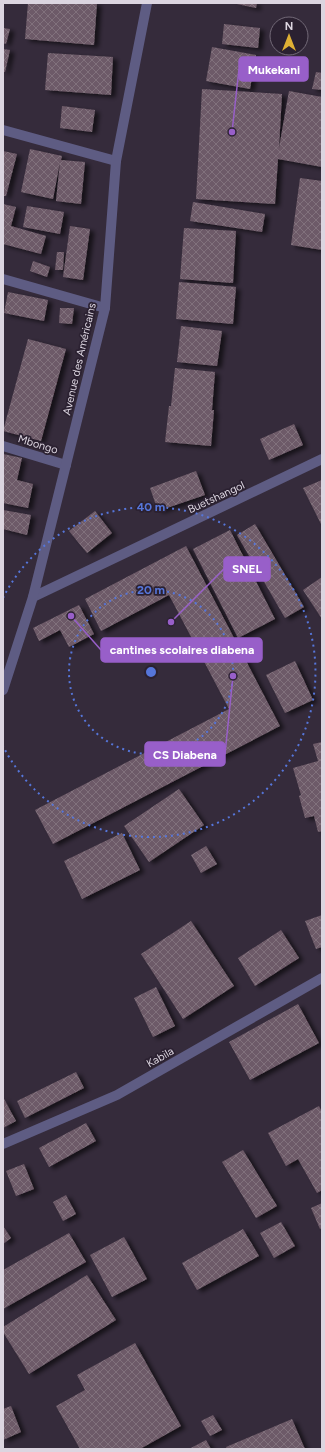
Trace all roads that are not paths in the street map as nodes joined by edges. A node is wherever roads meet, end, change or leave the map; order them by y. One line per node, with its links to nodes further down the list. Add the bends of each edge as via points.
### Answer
1 (144, 4): 3 (street, Avenue des Américains)
2 (3, 130): 3 (street)
3 (116, 161): 5 (street, Avenue des Américains)
4 (3, 279): 5 (street)
5 (105, 308): 8 (street, Avenue des Américains)
6 (3, 446): 8 (street, Mbongo)
7 (322, 459): 9 (street, Buetshangol)
8 (66, 465): 9 (street, Avenue des Américains)
9 (33, 597): 10 (street, Avenue des Américains)
10 (3, 690)
11 (322, 978): 12 (street, Kabila, via 117,1095)
12 (3, 1144)

